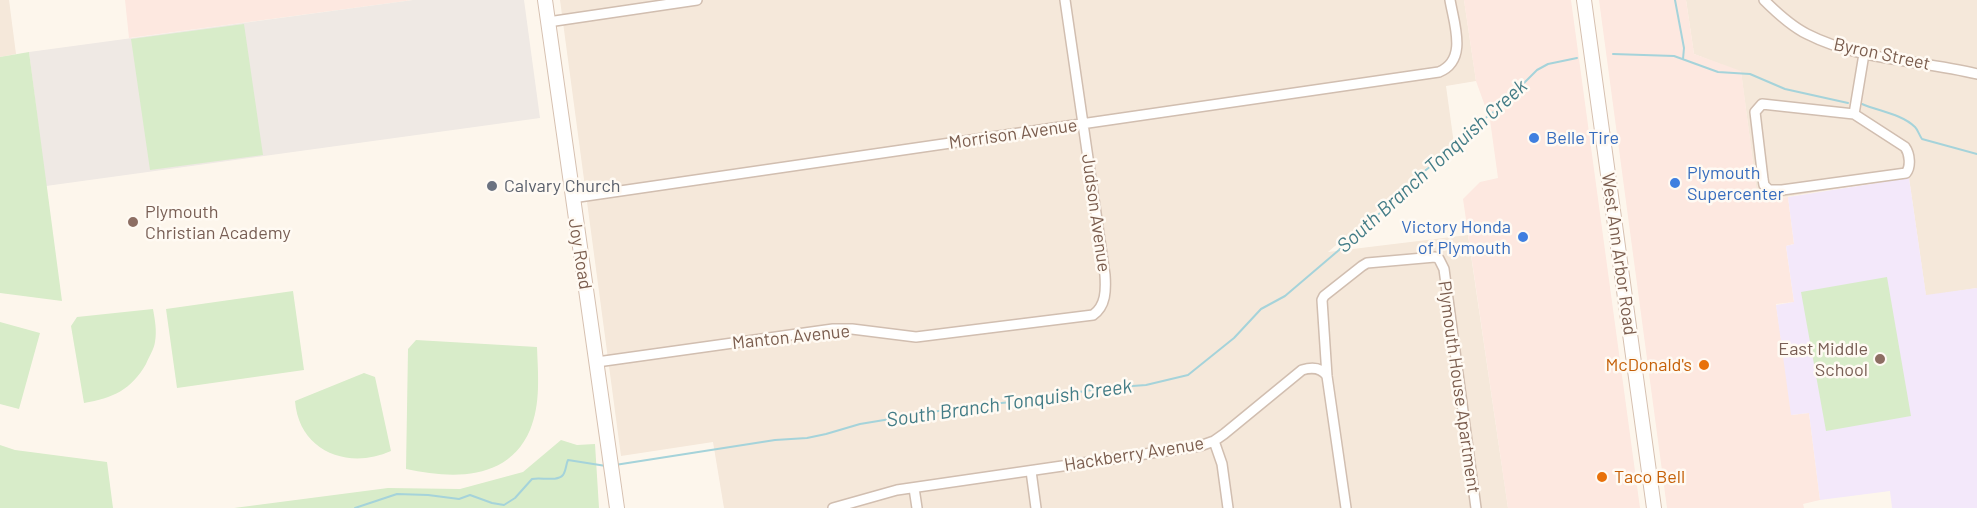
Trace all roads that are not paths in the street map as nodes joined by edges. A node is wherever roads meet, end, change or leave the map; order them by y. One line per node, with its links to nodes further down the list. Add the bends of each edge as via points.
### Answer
1 (545, 0): 7 (main road, Joy Road)
2 (697, 0): 7 (street)
3 (1065, 0): 11 (street, Judson Avenue)
4 (1450, 0): 11 (street, Morrison Avenue, via 1457,47 1452,64 1443,71)
5 (1584, 0): 26 (main road, West Ann Arbor Road)
6 (1764, 0): 8 (street, Byron Street, via 1806,33)
7 (548, 22): 12 (main road, Joy Road)
8 (1864, 54): 9 (street, Byron Street); 10 (street)
9 (1977, 74)
10 (1854, 114): 10 (street, via 1905,147 1909,168 1906,173 1774,191 1766,188 1755,112 1758,107 1762,104)
11 (1083, 124): 12 (street, Morrison Avenue); 13 (street, Judson Avenue, via 1106,288 1099,312)
12 (572, 198): 14 (main road, Joy Road)
13 (1093, 315): 14 (street, Manton Avenue, via 916,337 833,329)
14 (597, 362): 19 (main road, Joy Road)
15 (1327, 376): 16 (street, Hackberry Avenue, via 1318,369 1302,370); 24 (street); 25 (street, Plymouth House Apartment, via 1321,306 1324,296 1367,264 1439,258)
16 (1214, 441): 17 (street, Hackberry Avenue); 23 (street, via 1222,464)
17 (1031, 471): 18 (street, Hackberry Avenue); 22 (street)
18 (914, 488): 20 (street, Hackberry Avenue); 21 (street)
19 (617, 508)
20 (833, 508)
21 (916, 508)
22 (1036, 508)
23 (1228, 508)
24 (1346, 508)
25 (1476, 508)
26 (1654, 508)

